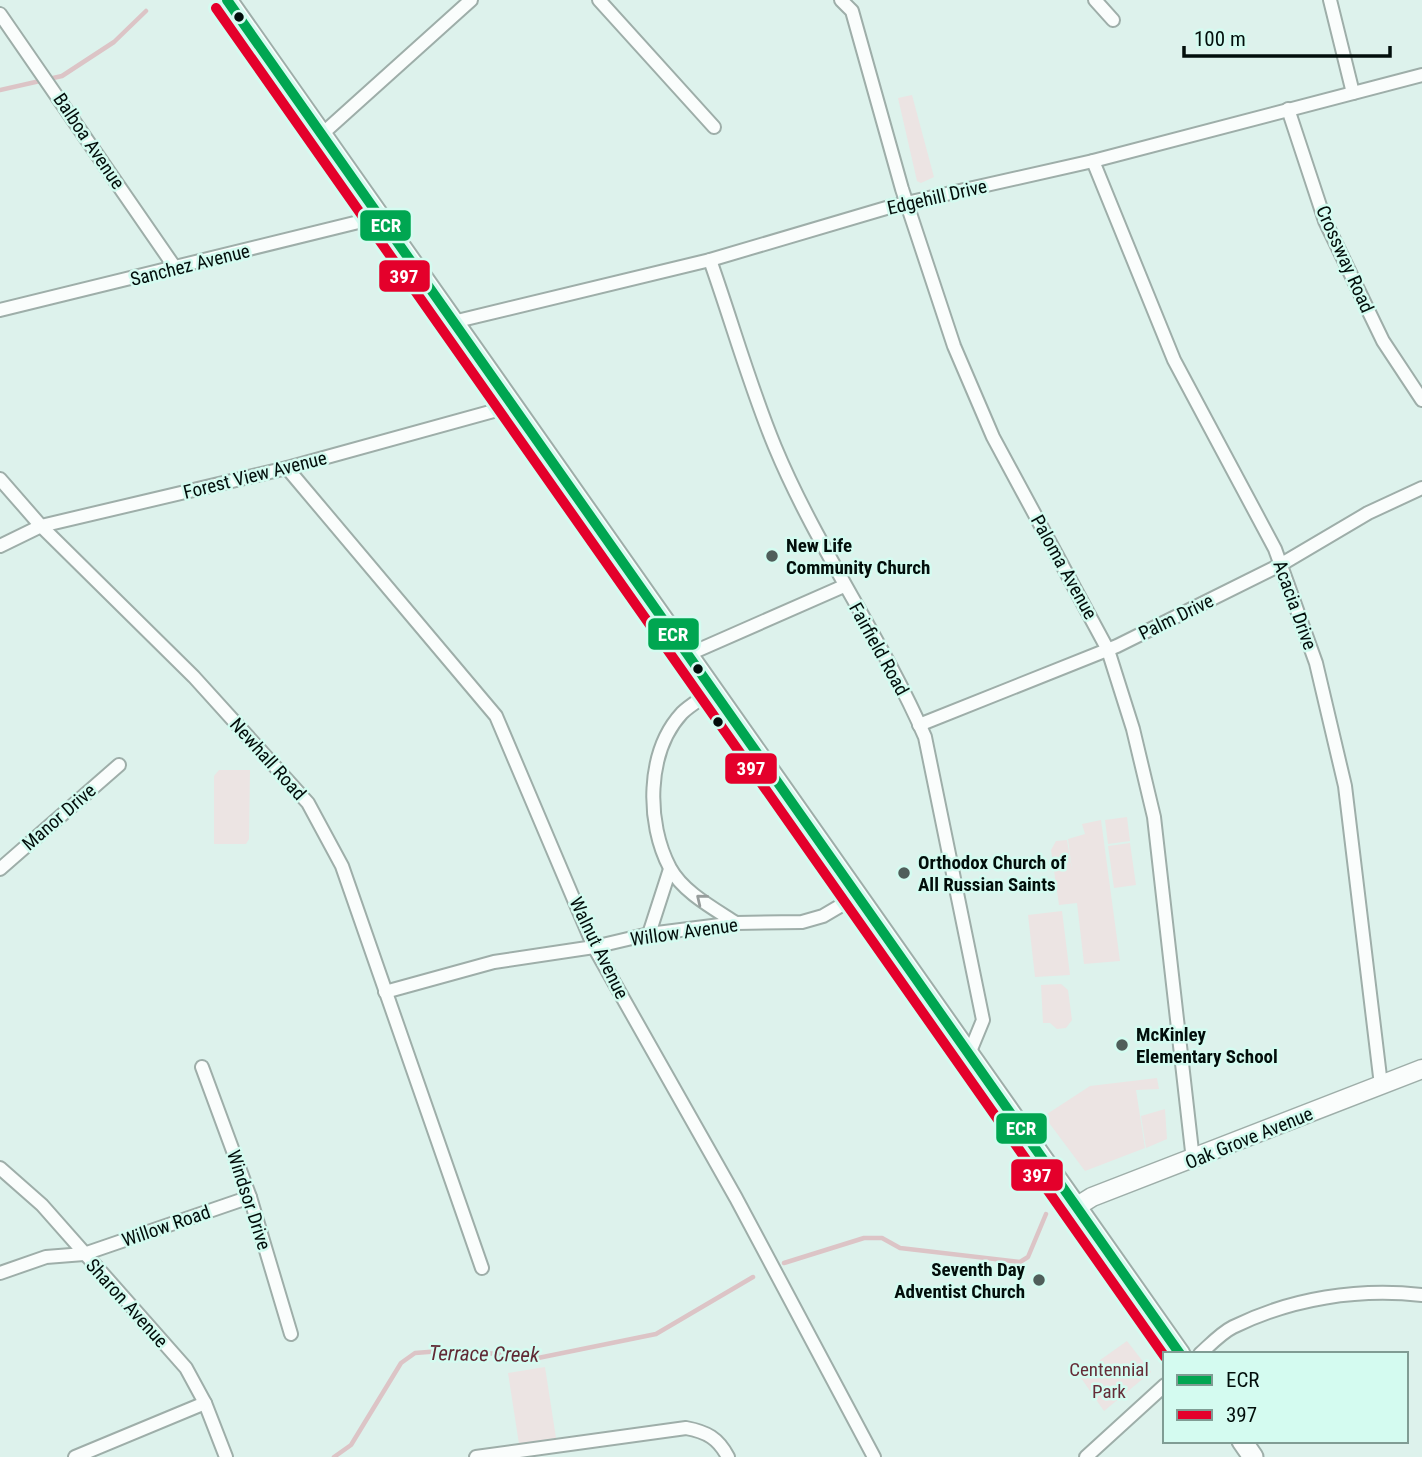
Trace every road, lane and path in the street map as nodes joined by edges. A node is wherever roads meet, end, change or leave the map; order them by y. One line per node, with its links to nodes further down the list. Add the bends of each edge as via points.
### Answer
1 (227, 0): 13 (main road)
2 (471, 0): 13 (street)
3 (599, 0): 12 (street)
4 (842, 0): 15 (street, Paloma Avenue, via 852,11)
5 (1095, 0): 8 (street)
6 (1330, 0): 10 (street)
7 (0, 14): 18 (street, Balboa Avenue)
8 (1113, 20)
9 (1422, 75): 10 (street, Edgehill Drive)
10 (1353, 93): 11 (street, Edgehill Drive)
11 (1288, 109): 14 (street, Edgehill Drive); 21 (street, Crossway Road, via 1325,221 1383,341)
12 (714, 127)
13 (321, 135): 16 (main road)
14 (1093, 161): 15 (street, Edgehill Drive); 28 (street, Acacia Drive, via 1174,360)
15 (907, 203): 17 (street, Edgehill Drive); 30 (street, Paloma Avenue, via 954,346 993,437)
16 (379, 217): 18 (street, Sanchez Avenue); 20 (main road)
17 (710, 260): 20 (street, Edgehill Drive); 29 (street, Fairfield Road, via 775,447)
18 (176, 269): 19 (street, Sanchez Avenue)
19 (0, 310)
20 (453, 322): 22 (main road)
21 (1422, 400)
22 (512, 405): 23 (street, Forest View Avenue); 31 (main road)
23 (287, 468): 26 (street, Forest View Avenue); 40 (street, Walnut Avenue, via 496,716)
24 (0, 478): 26 (street, Newhall Road)
25 (1422, 488): 28 (street, Palm Drive, via 1368,513)
26 (41, 526): 27 (street, Forest View Avenue); 41 (street, Newhall Road, via 194,677 308,803 342,866)
27 (0, 546)
28 (1280, 565): 30 (street, Palm Drive); 45 (street, Acacia Drive, via 1316,663 1345,786)
29 (844, 586): 31 (street); 33 (street, Fairfield Road)
30 (1108, 650): 33 (street, Palm Drive); 46 (street, Paloma Avenue, via 1154,817)
31 (687, 654): 32 (main road)
32 (713, 691): 36 (street, via 682,714 664,743 653,783 655,827); 37 (main road)
33 (919, 725): 42 (street, Fairfield Road, via 983,1020)
34 (119, 765): 35 (street, Manor Drive)
35 (0, 869)
36 (670, 869): 38 (street, one-way to 36, via 699,900); 39 (street)
37 (858, 896): 38 (street, Willow Avenue, via 802,922); 42 (main road)
38 (736, 923): 39 (street, Willow Avenue)
39 (649, 934): 40 (street, Willow Avenue)
40 (594, 947): 41 (street, Willow Avenue, via 494,962); 63 (street, Walnut Avenue, via 736,1198)
41 (385, 992): 51 (street, Newhall Road)
42 (969, 1054): 49 (main road)
43 (202, 1067): 48 (street, Windsor Drive)
44 (1422, 1069): 45 (street, Oak Grove Avenue)
45 (1381, 1085): 46 (street, Oak Grove Avenue)
46 (1193, 1160): 49 (street, Oak Grove Avenue)
47 (0, 1168): 50 (street, Sharon Avenue, via 42,1205)
48 (250, 1197): 50 (street, Willow Road); 54 (street, Windsor Drive)
49 (1076, 1207): 55 (main road)
50 (84, 1254): 52 (street, Willow Road, via 46,1257); 58 (street, Sharon Avenue, via 186,1368)
51 (482, 1268)
52 (0, 1273)
53 (1422, 1295): 56 (street, via 1381,1290 1301,1301 1231,1328)
54 (291, 1334)
55 (1179, 1352)
56 (1202, 1352)
57 (1163, 1387): 64 (street)
58 (205, 1403): 59 (street); 60 (street, Sharon Avenue)
59 (75, 1457)
60 (226, 1457)
61 (476, 1457): 62 (street, via 686,1428 705,1431)
62 (728, 1457)
63 (874, 1457)
64 (1086, 1457)

